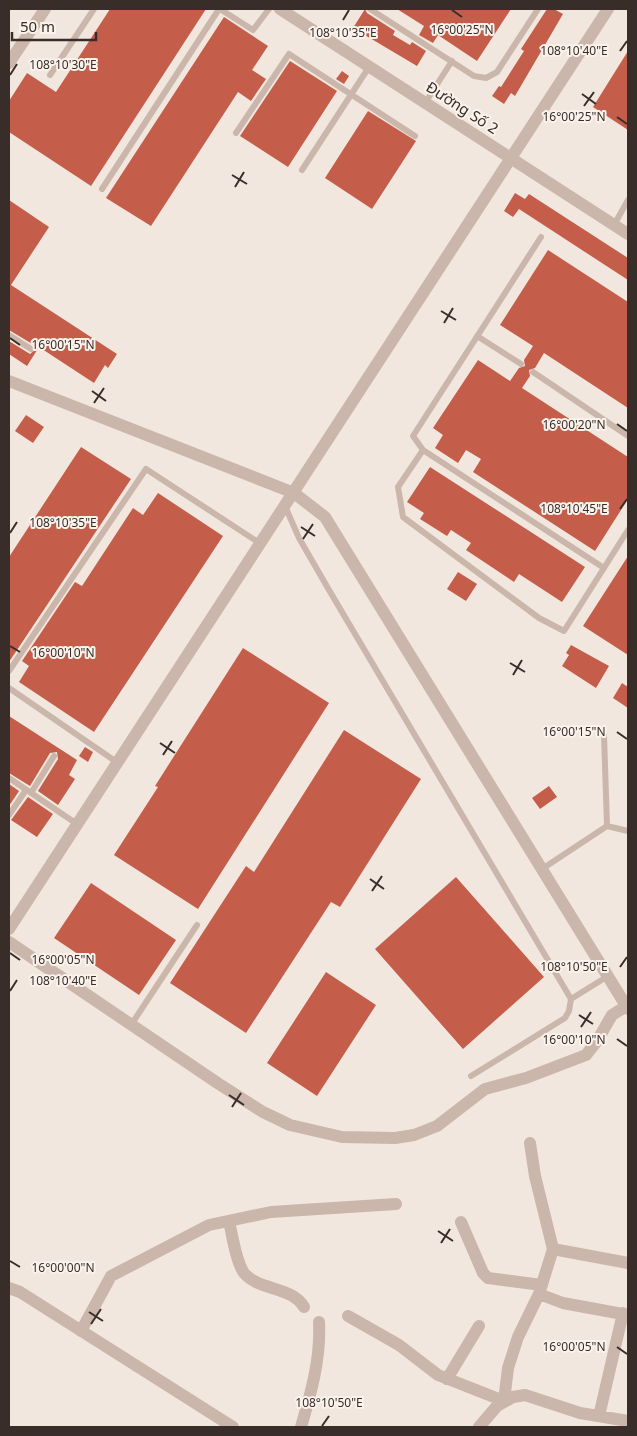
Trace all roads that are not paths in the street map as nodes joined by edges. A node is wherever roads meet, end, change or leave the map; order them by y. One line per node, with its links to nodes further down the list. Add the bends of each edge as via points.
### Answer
1 (44, 9): 10 (street)
2 (94, 9): 12 (lane)
3 (220, 9): 4 (lane, via 253,30); 19 (lane)
4 (269, 9)
5 (280, 9): 11 (street, Đường Số 2)
6 (370, 9): 9 (lane)
7 (538, 9): 9 (lane, via 497,72 486,78 474,76)
8 (608, 9): 17 (street)
9 (452, 61): 14 (lane)
10 (9, 63)
11 (368, 67): 13 (lane); 14 (street, Đường Số 2)
12 (50, 75)
13 (351, 94): 15 (lane, via 289,54); 16 (lane); 18 (lane)
14 (425, 103): 17 (street, Đường Số 2)
15 (236, 134)
16 (415, 136)
17 (511, 159): 21 (street, Đường Số 2); 32 (street)
18 (302, 170)
19 (102, 189)
20 (628, 200): 21 (lane)
21 (614, 225): 22 (street, Đường Số 2)
22 (628, 234)
23 (541, 237): 25 (lane)
24 (9, 335): 26 (lane)
25 (477, 336): 27 (lane); 31 (lane, via 413,436)
26 (32, 349)
27 (521, 364)
28 (532, 372): 30 (lane)
29 (9, 381): 32 (street)
30 (628, 436)
31 (424, 450): 36 (lane); 36 (lane, via 398,487 402,517 539,618 564,631)
32 (294, 493): 33 (street); 48 (street, via 324,517)
33 (285, 506): 35 (street); 53 (lane, via 329,590)
34 (628, 531): 36 (lane)
35 (261, 544): 37 (lane, via 146,469); 41 (street)
36 (604, 568)
37 (9, 671)
38 (9, 688): 41 (lane)
39 (604, 735): 46 (lane)
40 (54, 756): 43 (lane)
41 (118, 762): 45 (street)
42 (9, 778): 43 (lane)
43 (28, 791): 44 (lane); 45 (lane)
44 (9, 815)
45 (77, 824): 50 (street)
46 (607, 826): 47 (lane); 48 (lane)
47 (628, 831)
48 (542, 869): 52 (street)
49 (197, 926): 55 (lane)
50 (9, 929)
51 (9, 942): 55 (street)
52 (608, 976): 53 (lane); 54 (street)
53 (571, 999): 56 (lane, via 565,1018)
54 (628, 1007): 55 (street, via 612,1015 586,1055 526,1078 485,1089 445,1121 414,1135 372,1139 342,1137 290,1125 218,1084)
55 (131, 1025)
56 (471, 1076)
57 (530, 1143): 61 (street)
58 (396, 1204): 59 (street, via 271,1212)
59 (228, 1221): 65 (street, via 245,1274); 70 (street, via 208,1224 111,1276)
60 (461, 1222): 64 (street, via 488,1278)
61 (553, 1249): 62 (street); 64 (street)
62 (628, 1263)
63 (9, 1288): 70 (street)
64 (541, 1290): 66 (street, via 563,1303); 72 (street, via 518,1337 508,1368)
65 (304, 1306)
66 (626, 1314): 73 (street)
67 (348, 1316): 71 (street, via 394,1342 430,1370)
68 (319, 1322): 76 (street, via 317,1360)
69 (479, 1326): 71 (street)
70 (81, 1331): 75 (street)
71 (448, 1379): 72 (street)
72 (504, 1401): 73 (street, via 526,1395); 77 (street)
73 (599, 1416): 74 (street)
74 (628, 1420)
75 (233, 1427)
76 (301, 1427)
77 (479, 1427)

